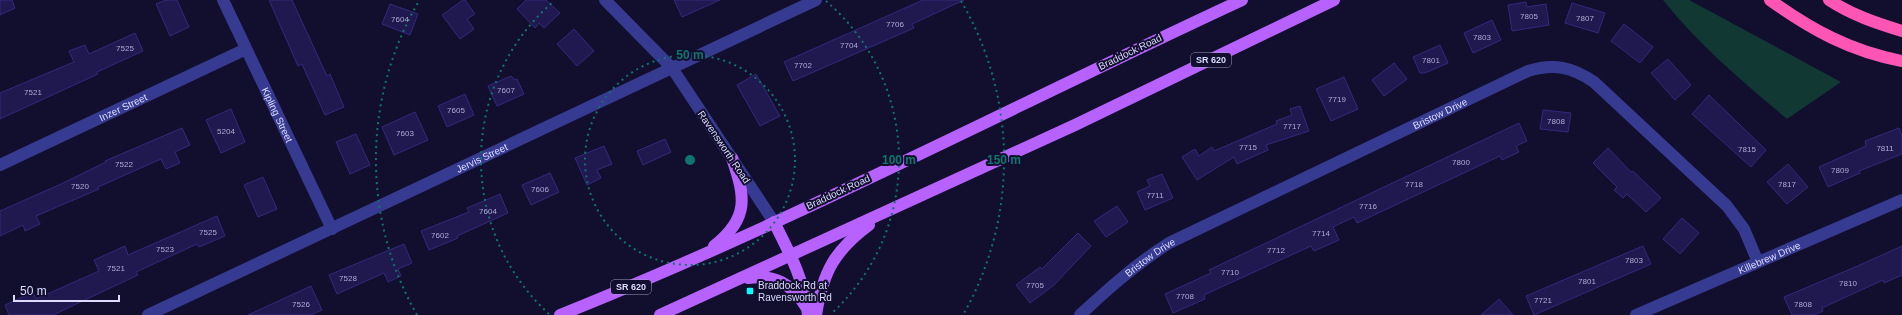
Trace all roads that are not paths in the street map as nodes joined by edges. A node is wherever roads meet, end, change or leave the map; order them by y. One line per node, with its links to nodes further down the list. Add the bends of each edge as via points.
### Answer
1 (223, 0): 9 (street, Kipling Street)
2 (605, 0): 11 (street, Ravensworth Road)
3 (816, 0): 11 (street, Jervis Street)
4 (1242, 0): 16 (main road, Braddock Road / SR 620)
5 (1334, 0): 14 (main road, SR 620, via 1075,125)
6 (1770, 0): 10 (highway, via 1828,37 1851,47)
7 (1829, 0): 8 (highway, via 1860,18)
8 (1902, 31)
9 (246, 49): 13 (street, Inzer Street); 17 (street, Kipling Street)
10 (1902, 61)
11 (672, 68): 12 (street, Ravensworth Road); 17 (street, Jervis Street)
12 (732, 158): 16 (street, Ravensworth Road); 19 (main road, via 743,200 739,215 721,240)
13 (0, 165)
14 (920, 196): 18 (main road, SR 620); 22 (main road, via 871,224 838,252)
15 (1902, 200): 20 (street, Killebrew Drive)
16 (774, 222): 18 (main road, Ravensworth Road); 19 (main road, Braddock Road / SR 620)
17 (332, 229): 23 (street, Jervis Street)
18 (791, 255): 21 (main road, SR 620); 22 (main road, Ravensworth Road)
19 (700, 256): 24 (main road, Braddock Road / SR 620)
20 (1758, 262): 26 (street, Bristow Drive, via 1744,229 1727,206 1594,82 1570,68 1540,67 1169,243 1123,275); 27 (street, Killebrew Drive)
21 (737, 280): 22 (main road, via 760,276 775,278 795,293); 25 (main road, SR 620)
22 (810, 313)
23 (148, 315)
24 (560, 315)
25 (660, 315)
26 (1080, 315)
27 (1636, 315)

